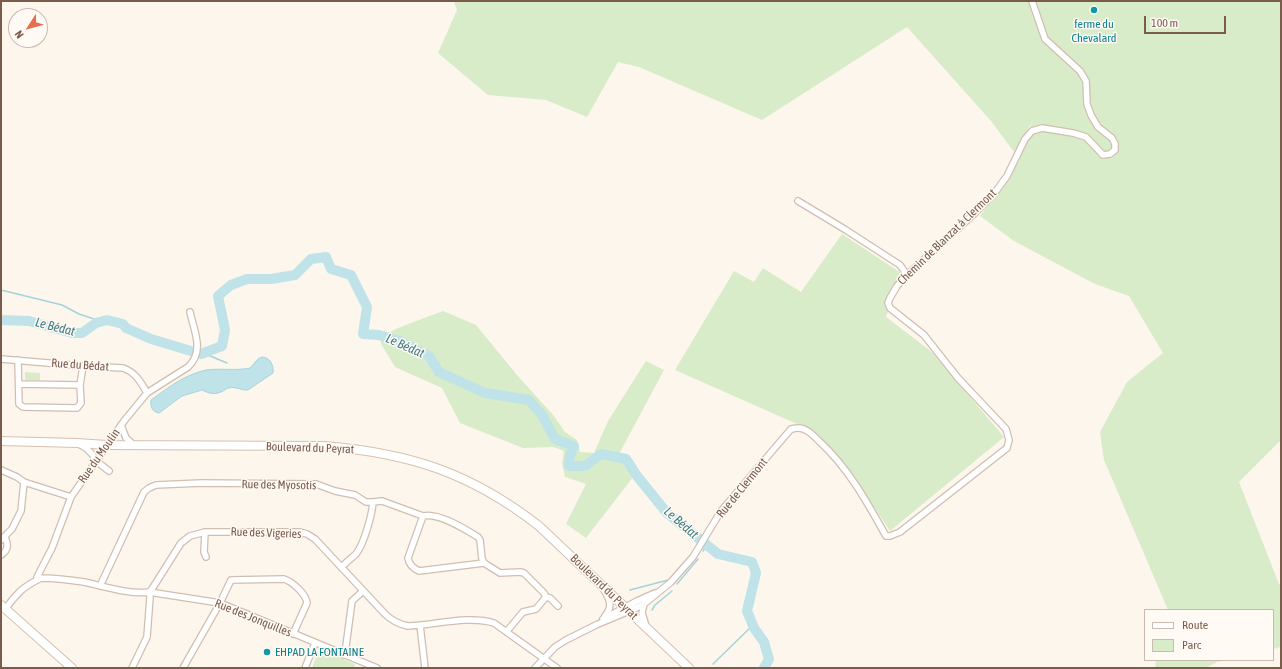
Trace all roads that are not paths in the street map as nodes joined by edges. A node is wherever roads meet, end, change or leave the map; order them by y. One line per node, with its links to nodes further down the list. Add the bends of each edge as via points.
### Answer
1 (1032, 1): 3 (street, Chemin de Blanzat à Clermont, via 1045,39 1080,71 1086,81 1087,104 1091,115 1098,126 1112,138 1114,150 1104,155 1086,137 1073,133 1042,128 1032,131 1025,139 1007,176 996,190 975,214)
2 (798, 201): 3 (street, via 900,265)
3 (907, 275): 12 (street, Chemin de Blanzat à Clermont, via 890,298 890,308 924,336 958,378 1006,429 1009,440 1007,448 900,532 886,536 848,472 813,435)
4 (190, 312): 10 (street, Rue du Moulin, via 198,348 193,362)
5 (1, 359): 6 (street, Rue du Bédat)
6 (18, 360): 7 (street, Rue du Bédat); 8 (street)
7 (83, 366): 9 (street); 10 (street, Rue du Bédat, via 129,370 142,383)
8 (19, 384): 9 (street); 9 (street, via 19,404 23,408 77,408 80,403)
9 (80, 384)
10 (147, 393): 11 (street, Rue du Moulin)
11 (121, 425): 15 (street, Rue du Moulin); 16 (street, via 126,438)
12 (797, 427): 34 (street, Rue de Clermont, via 791,429 721,511 693,557)
13 (1, 441): 14 (main road, Boulevard du Peyrat)
14 (77, 443): 15 (main road, Boulevard du Peyrat); 17 (street, via 86,448)
15 (107, 445): 16 (main road, Boulevard du Peyrat); 17 (street, Rue du Moulin)
16 (134, 445): 31 (main road, Boulevard du Peyrat, via 324,446 356,448 417,461 467,480 516,508 539,526)
17 (96, 461): 19 (street); 21 (street, Rue du Moulin)
18 (1, 470): 20 (street)
19 (109, 471)
20 (24, 482): 21 (street); 25 (street, via 21,511 12,529)
21 (71, 497): 30 (street, Rue du Moulin, via 52,548 36,577)
22 (373, 502): 23 (street, Rue des Myosotis, via 382,501); 29 (street, via 372,515 357,553); 32 (street, Rue des Myosotis, via 366,502 355,495 316,484 156,485 144,492)
23 (423, 516): 28 (street, Rue des Myosotis, via 429,514 478,537); 28 (street, via 408,558 414,569 419,571)
24 (205, 532): 27 (street); 29 (street, Rue des Vigeries, via 300,532 315,539); 35 (street, Rue des Vigeries, via 190,536 180,543)
25 (3, 538): 26 (street, via 8,547)
26 (1, 555)
27 (206, 557)
28 (484, 563): 36 (street, via 500,573 524,573)
29 (342, 567): 33 (street, Rue des Vigeries)
30 (41, 578): 32 (street, via 56,578); 40 (street, via 24,586)
31 (599, 583): 41 (main road, Boulevard du Peyrat); 42 (street, via 610,603 610,610)
32 (100, 586): 35 (street)
33 (363, 590): 44 (street, Rue des Vigeries, via 392,621 408,626); 49 (street, via 352,601)
34 (662, 590): 38 (street, Rue de Clermont); 41 (street)
35 (149, 592): 37 (street, Rue des Jonquilles); 52 (street, via 147,637)
36 (546, 597): 39 (street); 46 (street, via 536,609 523,612)
37 (220, 603): 47 (street, Rue des Jonquilles); 47 (street, via 231,580 290,581 307,603); 53 (street)
38 (644, 604): 41 (street, Rue de Clermont); 45 (street, via 642,613)
39 (558, 606)
40 (4, 607): 51 (main road)
41 (627, 610): 42 (street); 43 (street); 45 (main road, Boulevard du Peyrat)
42 (604, 619): 43 (street)
43 (598, 624): 50 (street, via 566,640)
44 (420, 625): 46 (street, Rue des Vigeries, via 468,619 485,620 494,622); 56 (street)
45 (647, 628): 59 (main road, Boulevard du Peyrat)
46 (507, 631): 50 (street, Rue des Vigeries)
47 (293, 634): 48 (street, Rue des Jonquilles)
48 (315, 643): 49 (street, Rue des Jonquilles); 54 (street)
49 (344, 655): 55 (street, Rue des Jonquilles)
50 (544, 659): 57 (street); 58 (street, Rue des Vigeries)
51 (72, 668)
52 (132, 668)
53 (183, 668)
54 (305, 668)
55 (376, 668)
56 (424, 668)
57 (535, 668)
58 (557, 668)
59 (689, 668)

